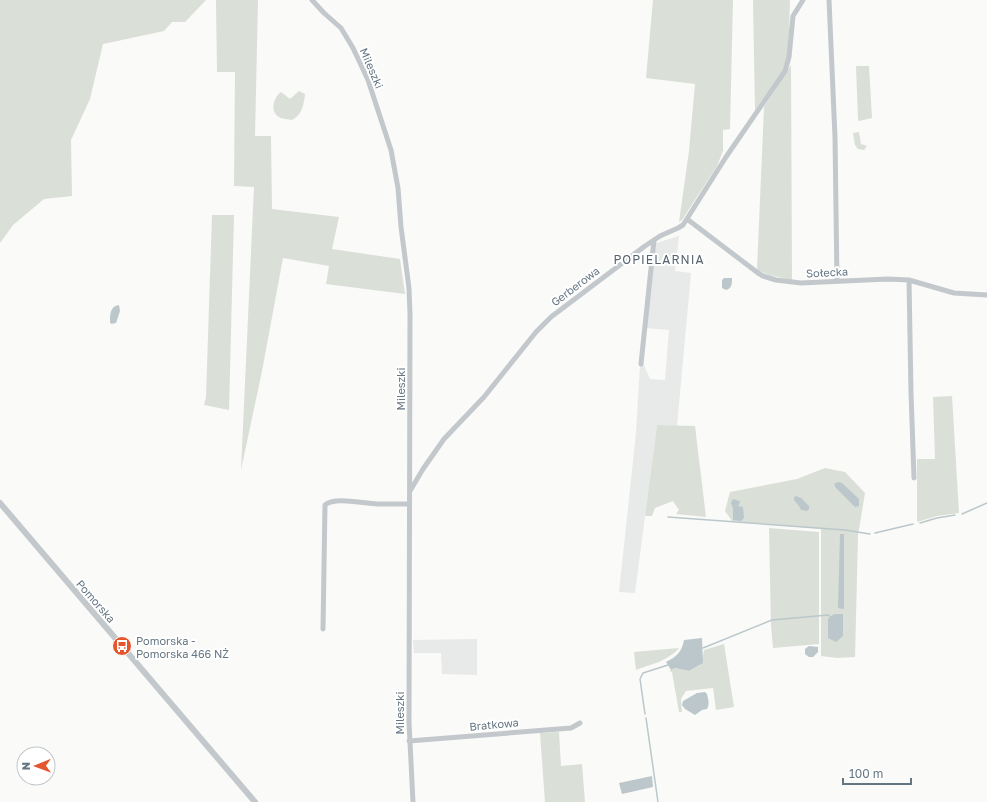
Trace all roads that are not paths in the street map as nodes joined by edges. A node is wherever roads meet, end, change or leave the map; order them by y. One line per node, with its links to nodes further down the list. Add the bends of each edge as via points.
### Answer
1 (312, 0): 11 (street, Mileszki, via 341,28 363,69 395,168 409,288)
2 (803, 0): 4 (street, Gerberowa, via 793,16 785,71)
3 (829, 0): 7 (street, via 835,136)
4 (687, 219): 5 (street, Gerberowa, via 683,225); 7 (street, Sołecka, via 763,276 801,283)
5 (654, 240): 9 (street); 11 (street, Gerberowa, via 536,332 484,397 444,439)
6 (909, 280): 7 (street, Sołecka); 8 (street, Sołecka, via 954,293); 10 (street)
7 (837, 281)
8 (987, 295)
9 (641, 364)
10 (914, 478)
11 (409, 492): 13 (street, Mileszki)
12 (0, 503): 17 (street, Pomorska)
13 (409, 504): 14 (street, via 333,502 324,506); 16 (street, Mileszki)
14 (323, 629)
15 (580, 723): 16 (street, Bratkowa, via 571,728)
16 (409, 741): 18 (street, Mileszki)
17 (255, 802)
18 (413, 802)

